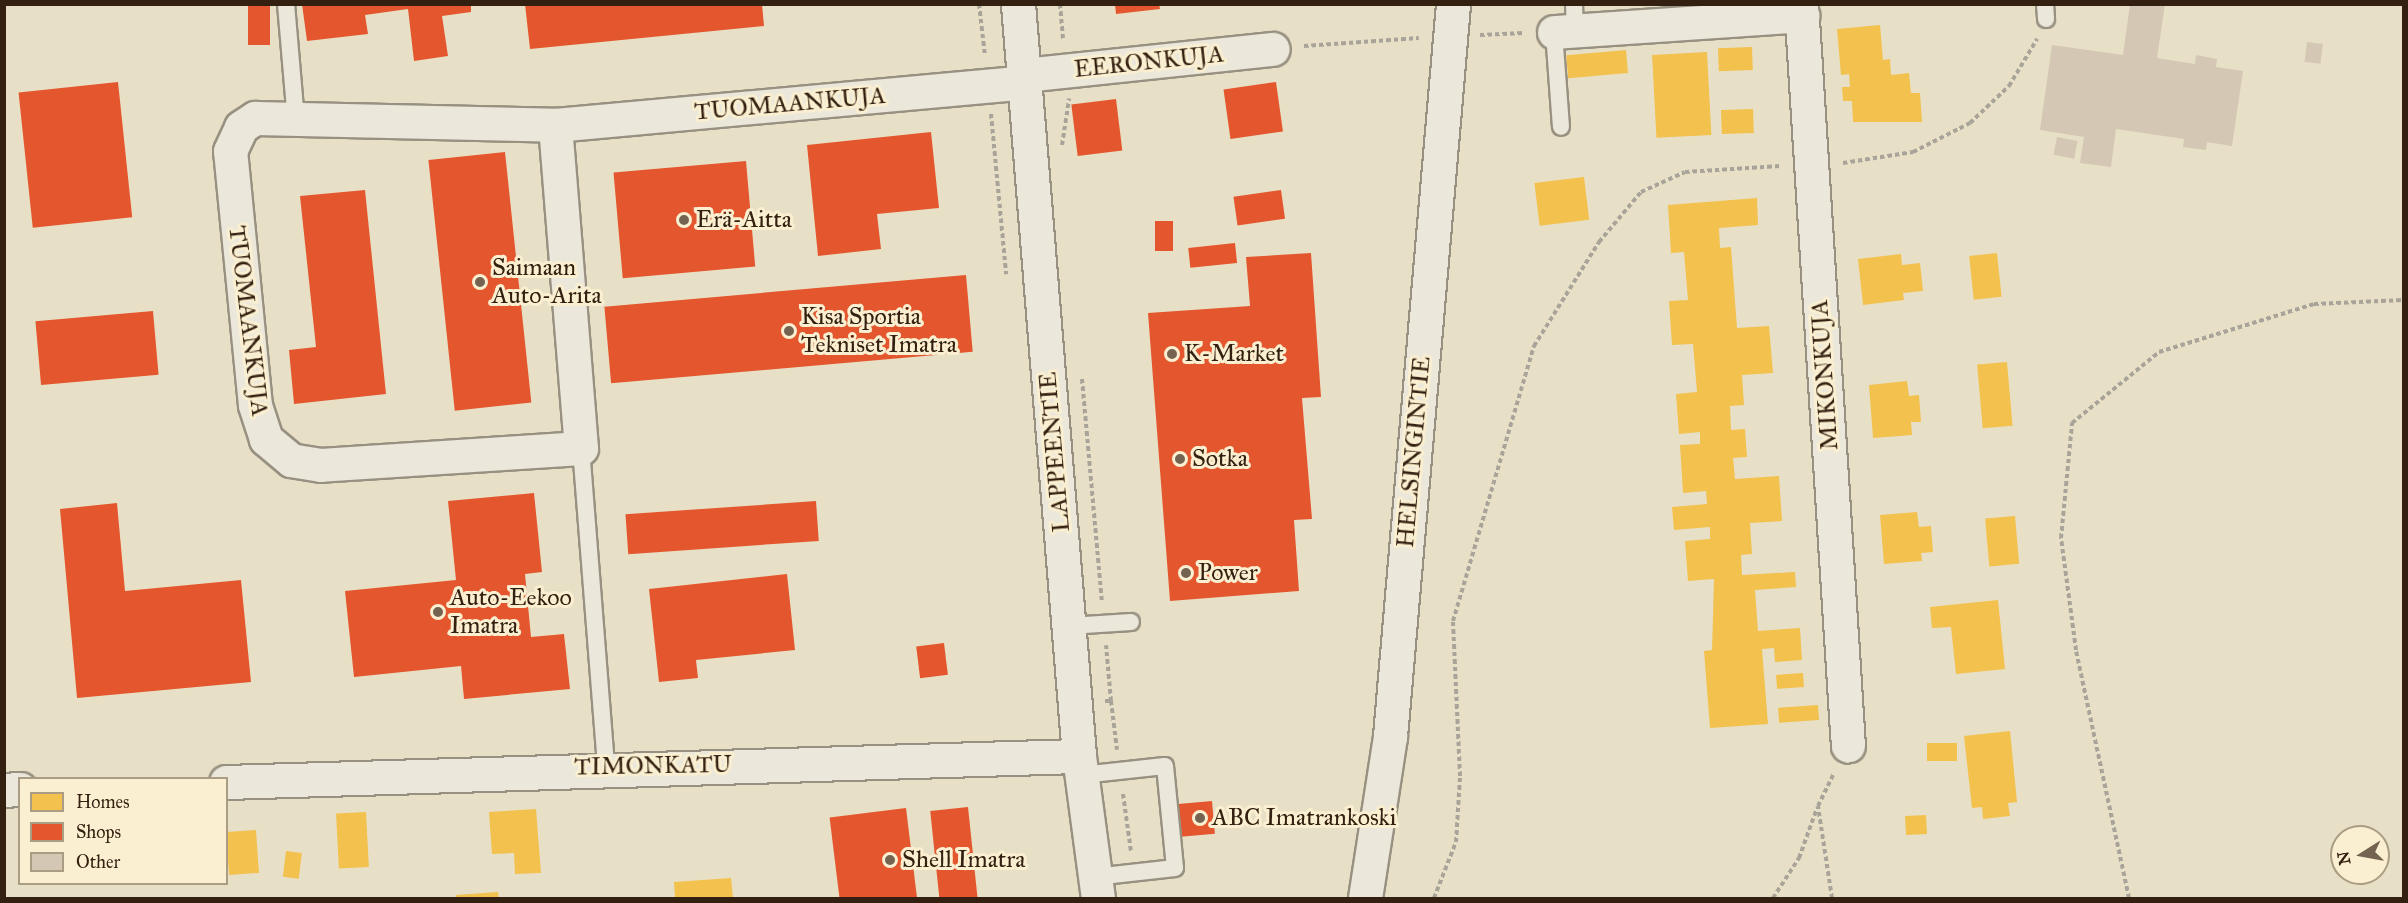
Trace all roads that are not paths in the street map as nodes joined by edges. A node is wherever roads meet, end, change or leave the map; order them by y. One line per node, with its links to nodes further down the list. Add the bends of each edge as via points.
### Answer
1 (286, 4): 8 (lane)
2 (1018, 4): 7 (street, LAPPEENTIE)
3 (1453, 4): 19 (street, HELSINGINTIE, via 1390,736)
4 (1801, 10): 5 (street); 14 (street, MIKONKUJA)
5 (1568, 22): 10 (lane)
6 (1273, 49): 7 (street, EERONKUJA)
7 (1025, 79): 9 (street, TUOMAANKUJA); 13 (street, LAPPEENTIE)
8 (296, 120): 9 (street, TUOMAANKUJA); 11 (street, TUOMAANKUJA, via 255,118 241,127 230,151 255,405 266,439 291,460 321,465)
9 (555, 125): 11 (street)
10 (1561, 127)
11 (581, 448): 15 (lane)
12 (1131, 622): 13 (lane)
13 (1069, 626): 16 (street, LAPPEENTIE)
14 (1848, 746)
15 (606, 766): 16 (street, TIMONKATU); 17 (street, TIMONKATU)
16 (1080, 766): 18 (street, LAPPEENTIE); 18 (lane, via 1120,771 1165,766 1175,868 1133,873)
17 (228, 782)
18 (1096, 888)
19 (1365, 898)

